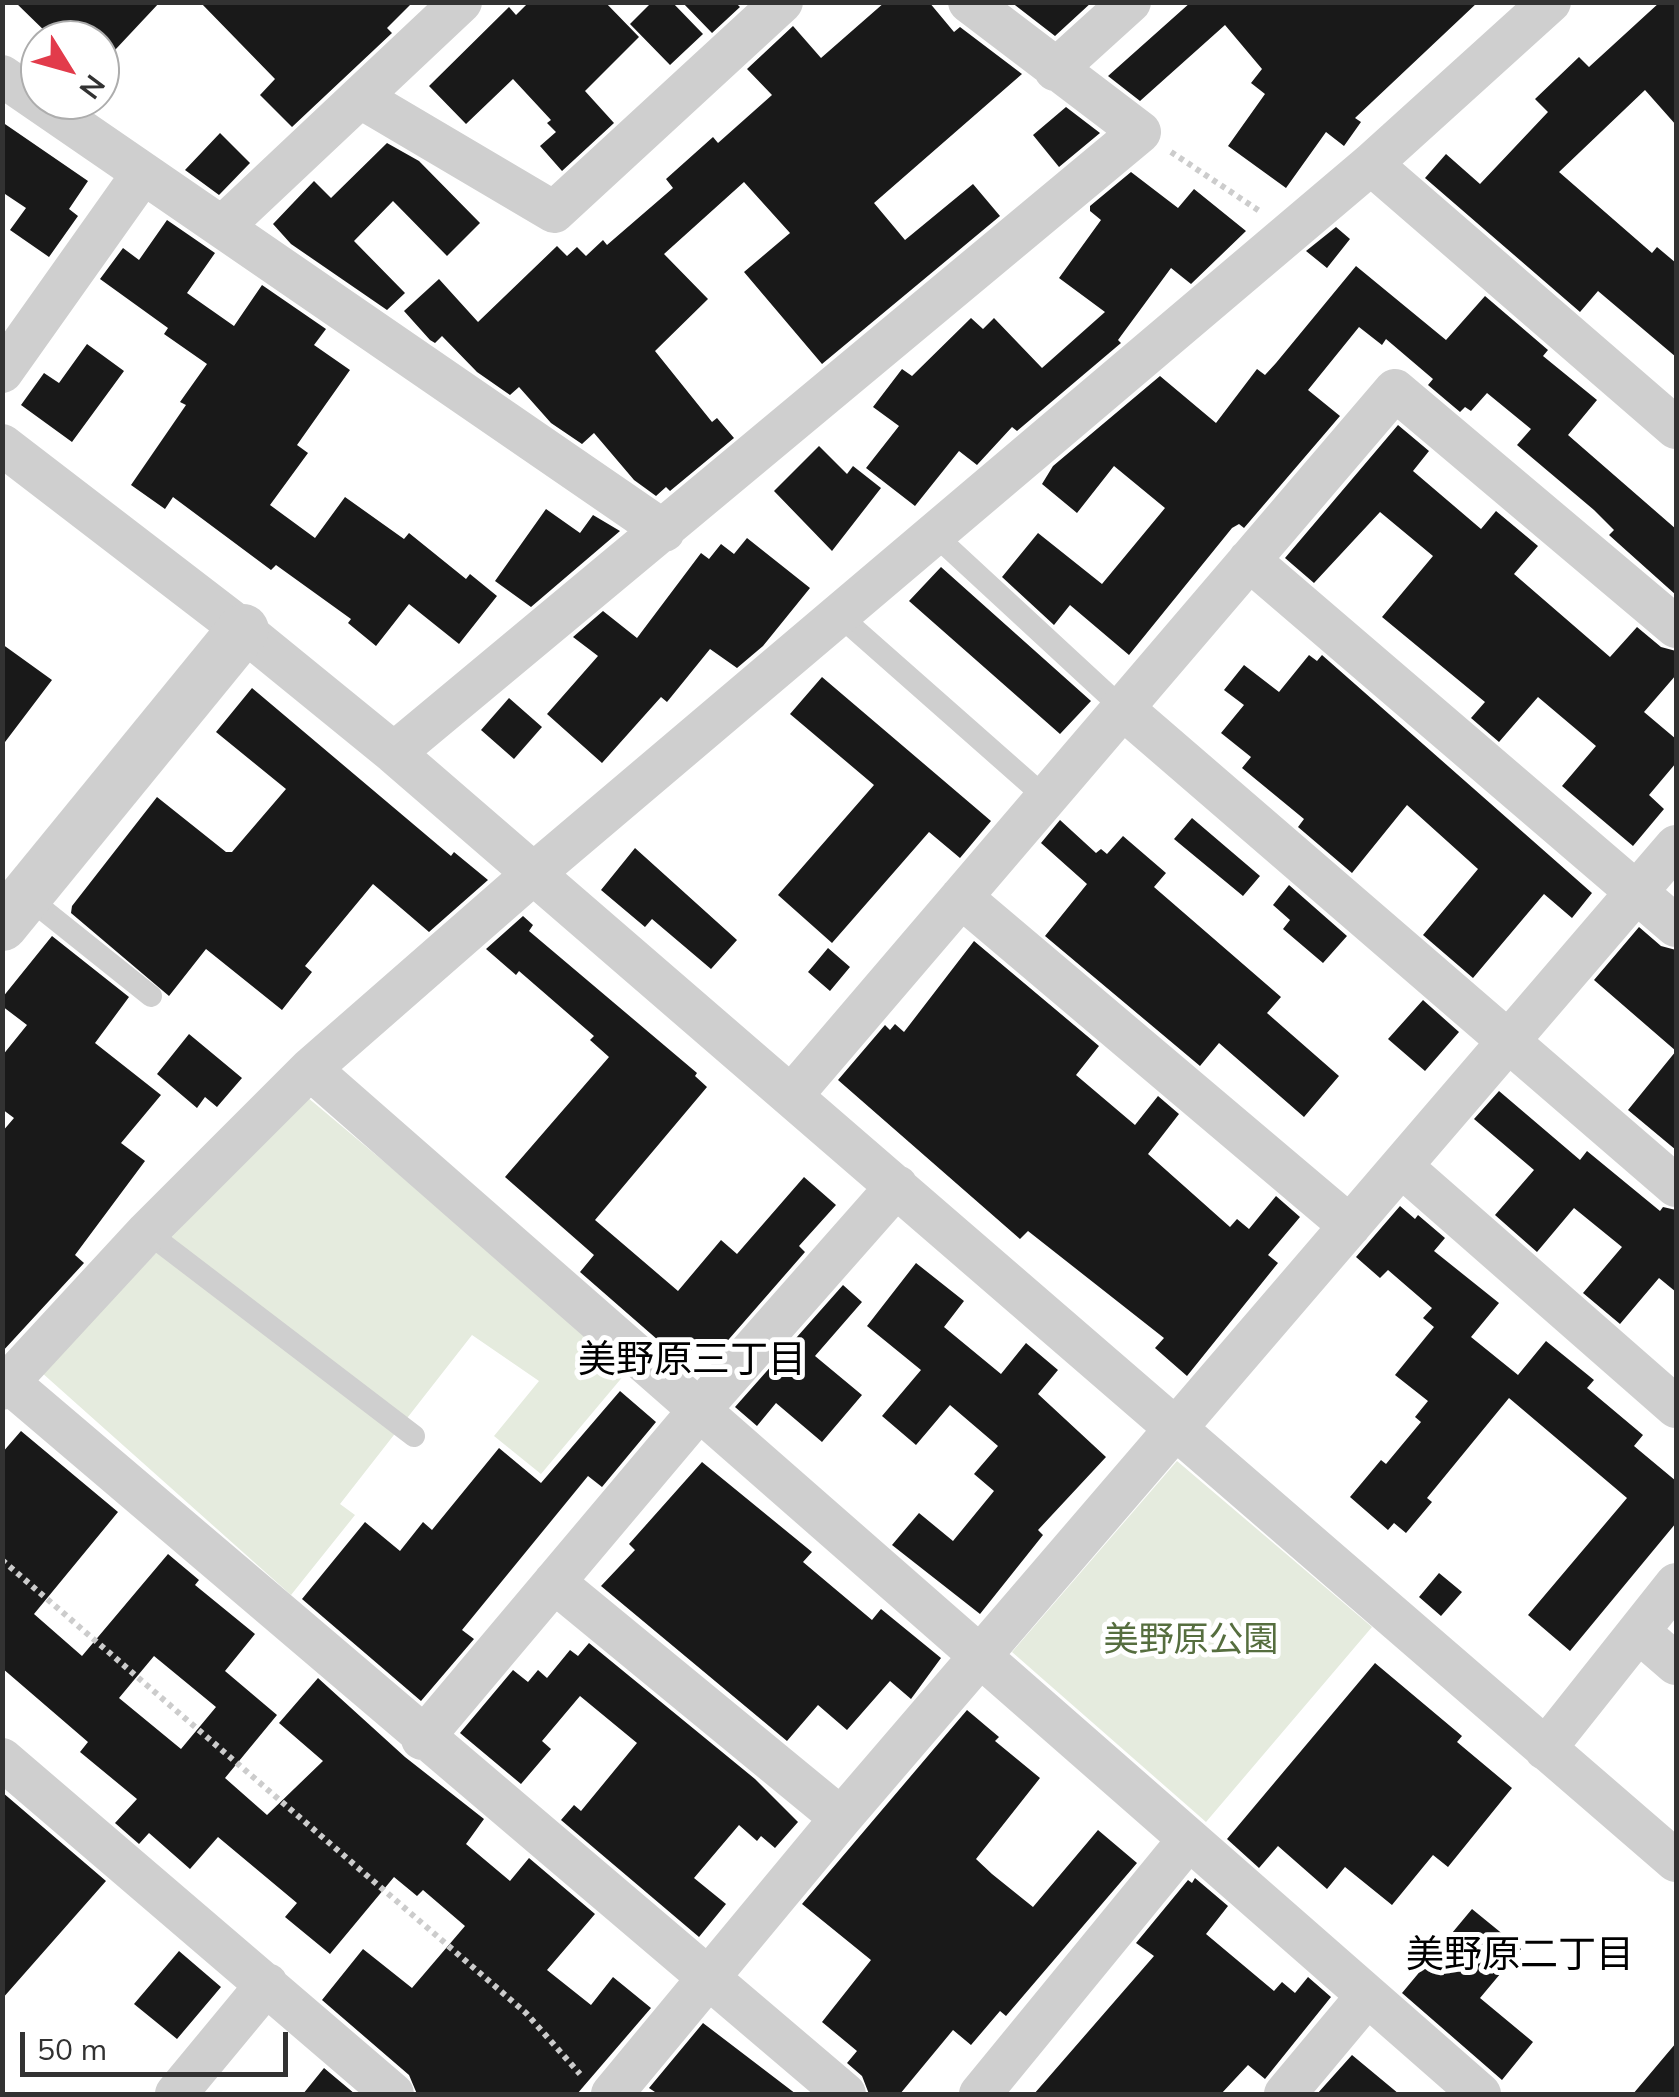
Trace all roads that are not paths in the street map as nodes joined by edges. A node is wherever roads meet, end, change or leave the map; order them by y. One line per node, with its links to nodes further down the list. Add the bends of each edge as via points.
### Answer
1 (462, 2): 8 (street)
2 (782, 2): 8 (street, via 554,212)
3 (968, 2): 6 (street)
4 (1130, 2): 6 (street)
5 (1550, 2): 9 (street)
6 (1055, 70): 15 (street, via 1140,132)
7 (2, 76): 10 (street)
8 (361, 98): 11 (street)
9 (1371, 164): 13 (street); 16 (street)
10 (143, 173): 11 (street); 12 (street)
11 (222, 227): 15 (street)
12 (2, 372)
13 (1676, 428)
14 (2, 445): 20 (street)
15 (664, 530): 22 (street)
16 (936, 536): 18 (street); 21 (lane)
17 (1249, 560): 19 (street, via 1395,390); 21 (street); 26 (street)
18 (840, 617): 23 (lane); 25 (street)
19 (1676, 626)
20 (243, 630): 22 (street); 28 (street)
21 (1121, 707): 23 (street); 31 (street)
22 (394, 753): 25 (street)
23 (1045, 797): 27 (street)
24 (1676, 846): 26 (street)
25 (533, 874): 32 (street); 33 (street)
26 (1636, 893): 29 (street); 31 (street)
27 (960, 897): 33 (street); 37 (street)
28 (14, 910): 30 (lane)
29 (1676, 926)
30 (151, 996)
31 (1507, 1043): 34 (street); 36 (street)
32 (310, 1069): 38 (street); 40 (street)
33 (792, 1095): 35 (street)
34 (1400, 1166): 37 (street); 41 (street)
35 (897, 1186): 40 (street); 42 (street)
36 (1676, 1186)
37 (1350, 1226): 42 (street)
38 (147, 1232): 39 (street); 43 (lane)
39 (6, 1386): 49 (street)
40 (701, 1408): 44 (street); 47 (street)
41 (1676, 1408)
42 (1175, 1430): 47 (street); 50 (street)
43 (414, 1436)
44 (554, 1582): 49 (street); 52 (street)
45 (1676, 1584): 46 (street)
46 (1639, 1632): 48 (street); 50 (street)
47 (980, 1656): 52 (street); 53 (street)
48 (1676, 1664)
49 (422, 1738): 55 (street)
50 (1545, 1748): 54 (street)
51 (2, 1759): 56 (street)
52 (841, 1818): 55 (street)
53 (1188, 1839): 57 (street); 62 (street)
54 (1676, 1861)
55 (706, 1977): 58 (street); 61 (street)
56 (267, 1984): 59 (street); 60 (street)
57 (1366, 1996): 63 (street); 64 (street)
58 (600, 2088)
59 (176, 2094)
60 (393, 2094)
61 (845, 2094)
62 (980, 2094)
63 (1285, 2094)
64 (1480, 2094)

